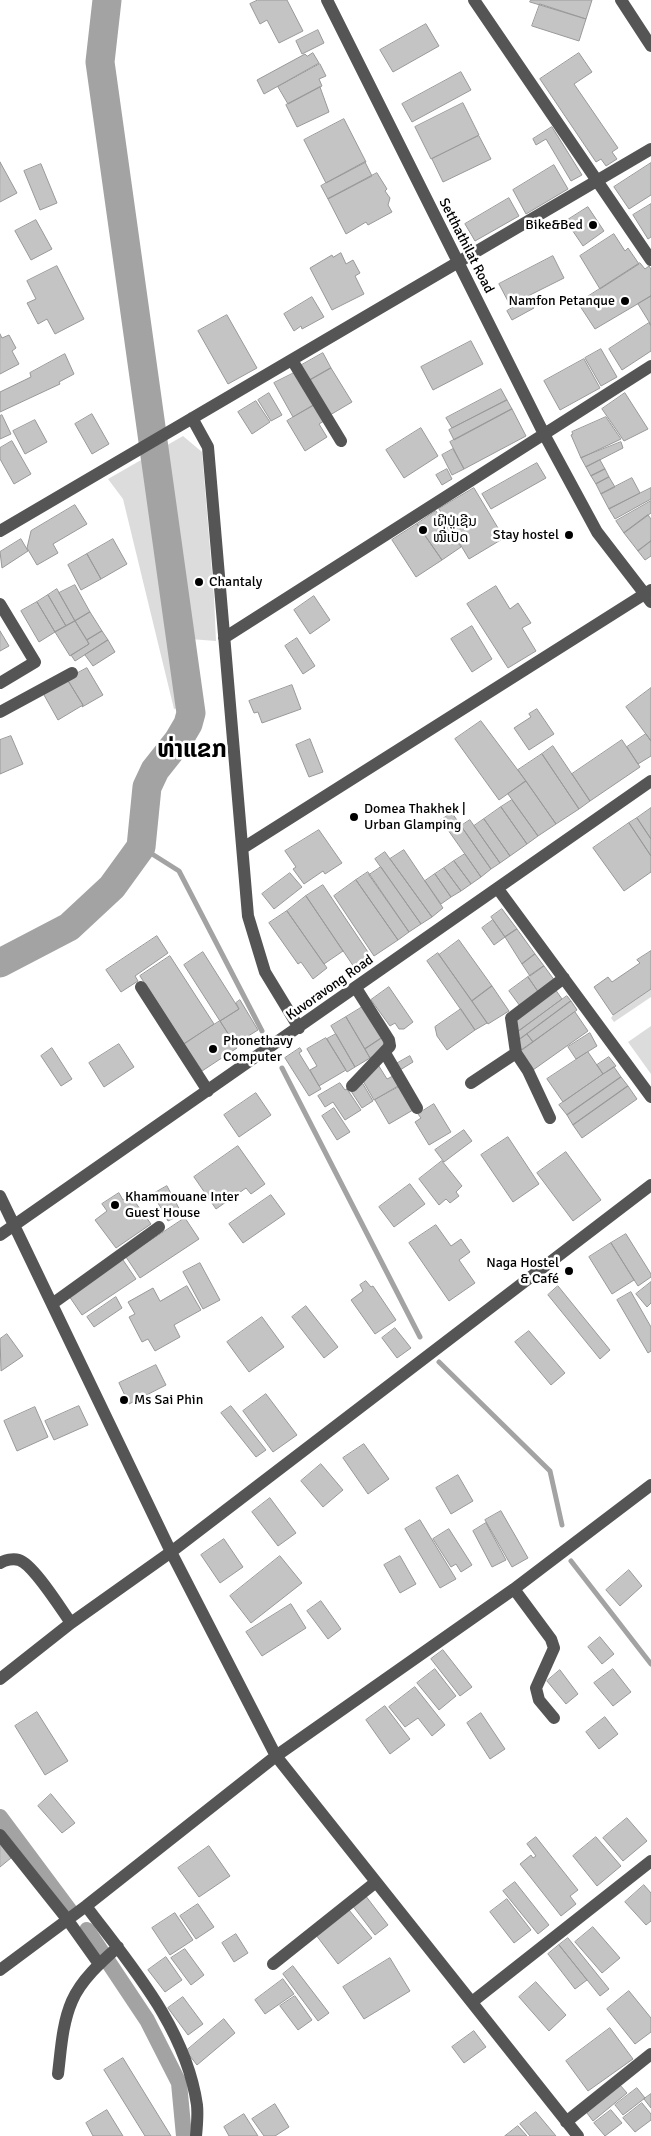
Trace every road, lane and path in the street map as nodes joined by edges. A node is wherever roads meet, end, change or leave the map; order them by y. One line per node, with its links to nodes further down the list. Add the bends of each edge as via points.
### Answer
1 (327, 0): 8 (street, Setthathilat Road)
2 (474, 0): 6 (street)
3 (621, 0): 4 (street)
4 (651, 46)
5 (651, 149): 6 (street)
6 (597, 181): 7 (street); 8 (street)
7 (651, 260)
8 (458, 263): 9 (street); 12 (street, Setthathilat Road)
9 (292, 360): 11 (street); 13 (street)
10 (651, 366): 12 (street)
11 (187, 422): 14 (street); 17 (street, via 208,447)
12 (544, 434): 15 (street, Setthathilat Road, via 597,532); 17 (street)
13 (341, 441)
14 (1, 529)
15 (649, 596): 22 (street)
16 (0, 604): 19 (street, via 35,662)
17 (224, 638): 22 (street)
18 (72, 673): 20 (street)
19 (0, 683)
20 (0, 712)
21 (651, 781): 23 (street, Kuvoravong Road)
22 (243, 848): 27 (street, via 248,916 265,972)
23 (498, 889): 24 (street); 26 (street, Kuvoravong Road)
24 (564, 978): 29 (street, via 511,1018); 33 (street)
25 (141, 987): 32 (street)
26 (356, 988): 27 (street, Kuvoravong Road); 28 (street, via 389,1040 390,1046)
27 (299, 1028): 32 (street, Kuvoravong Road)
28 (385, 1052): 31 (street); 34 (street)
29 (516, 1053): 30 (street); 35 (street)
30 (472, 1083)
31 (352, 1086)
32 (208, 1091): 38 (street, Kuvoravong Road)
33 (651, 1097)
34 (417, 1108)
35 (550, 1118)
36 (651, 1185): 43 (street)
37 (0, 1196): 38 (street)
38 (14, 1225): 40 (street, Kuvoravong Road); 41 (street)
39 (159, 1227): 41 (street)
40 (0, 1235)
41 (52, 1304): 43 (street)
42 (651, 1485): 45 (street)
43 (171, 1552): 46 (street); 49 (street)
44 (0, 1563): 46 (street, via 19,1560 31,1568)
45 (514, 1589): 48 (street, via 554,1648 536,1688 539,1700); 49 (street)
46 (72, 1623): 47 (street)
47 (0, 1679)
48 (554, 1718)
49 (276, 1756): 52 (street); 53 (street)
50 (0, 1835): 54 (street)
51 (651, 1861): 59 (street)
52 (376, 1882): 57 (street); 59 (street)
53 (86, 1906): 54 (street); 55 (street)
54 (67, 1919): 56 (street); 58 (street)
55 (115, 1949): 56 (street); 63 (street, via 143,1981 167,2020 186,2065 197,2106)
56 (101, 1962): 61 (street, via 72,2000 63,2032)
57 (272, 1964)
58 (0, 1970)
59 (472, 2002): 62 (street)
60 (651, 2054): 62 (street)
61 (58, 2074)
62 (566, 2122): 64 (street)
63 (196, 2136)
64 (578, 2136)

